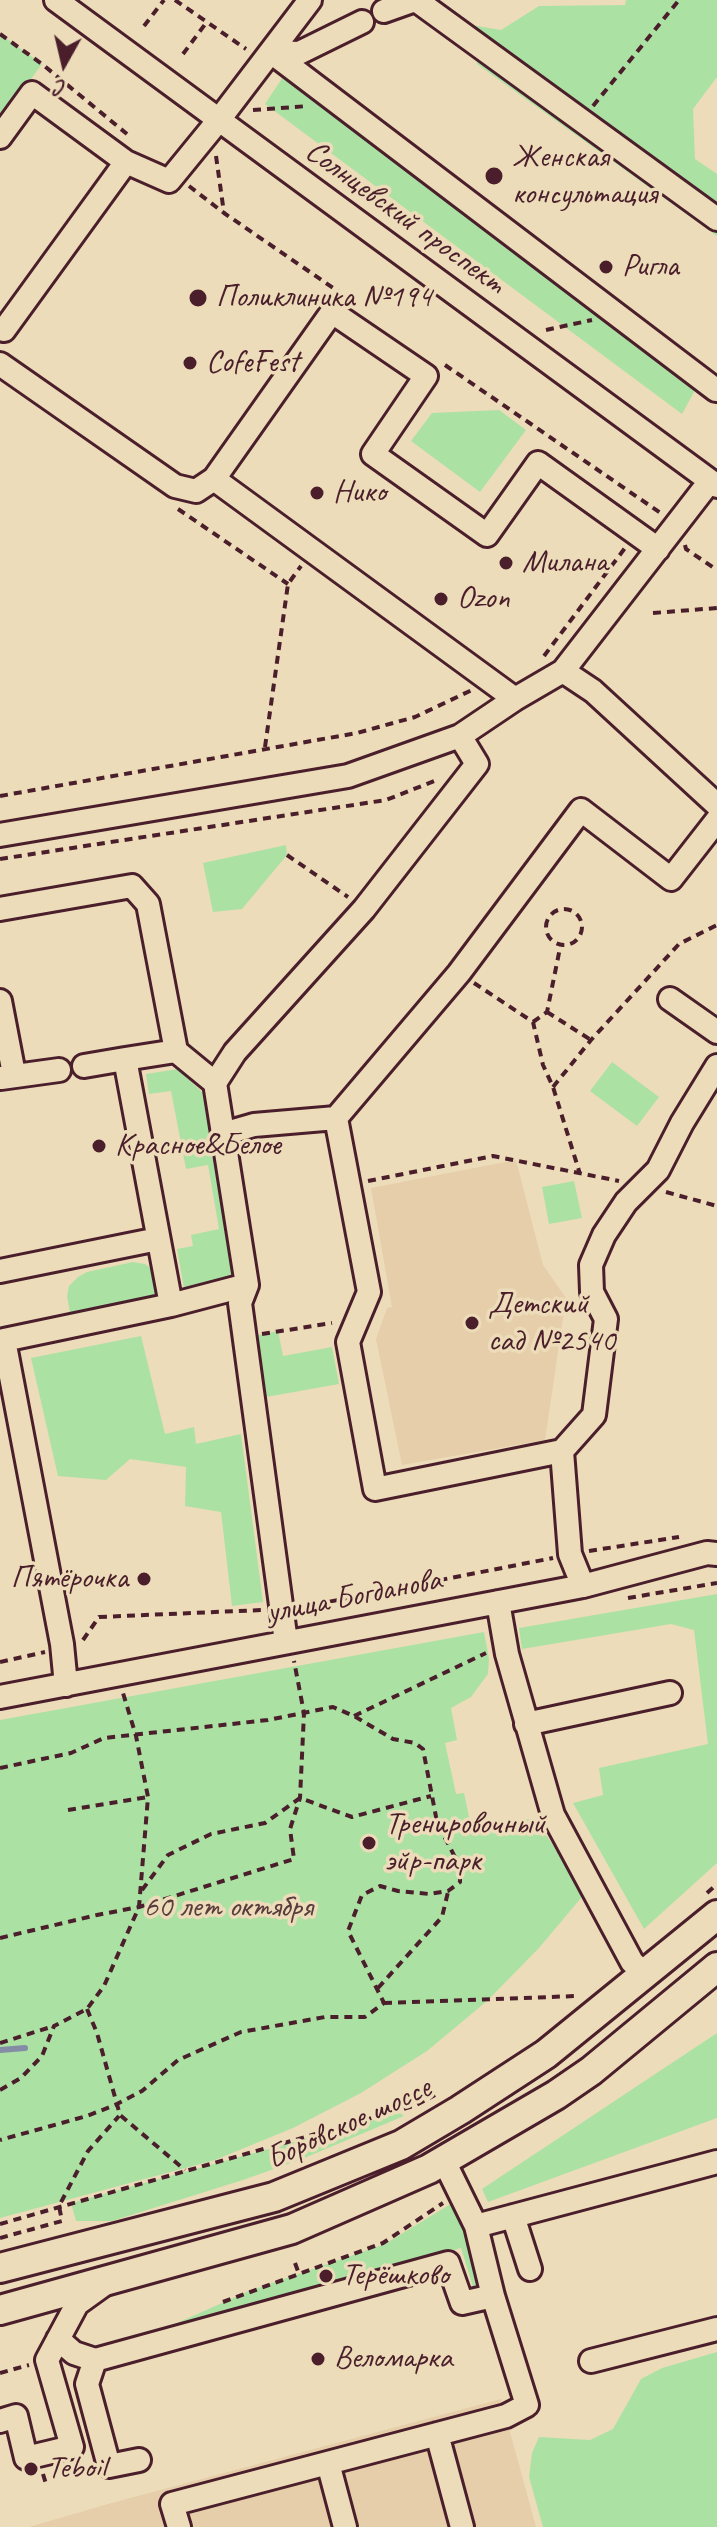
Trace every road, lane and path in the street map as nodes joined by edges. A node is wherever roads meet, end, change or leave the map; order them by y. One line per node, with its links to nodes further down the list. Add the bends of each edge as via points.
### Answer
1 (56, 0): 17 (street, Солнцевский проспект)
2 (164, 0): 10 (path)
3 (175, 0): 9 (path)
4 (310, 0): 13 (street)
5 (415, 0): 7 (street); 16 (street)
6 (679, 0): 16 (path)
7 (384, 11)
8 (362, 22): 13 (street, via 299,53)
9 (206, 23): 12 (path); 13 (path)
10 (144, 26)
11 (0, 34): 18 (path)
12 (183, 54)
13 (268, 56): 14 (street); 17 (street)
14 (328, 96): 15 (path, via 320,105); 26 (street)
15 (251, 110)
16 (581, 120): 24 (street)
17 (218, 121): 22 (street); 33 (street, Солнцевский проспект)
18 (127, 134)
19 (0, 137): 21 (street, via 32,93)
20 (217, 156): 23 (path)
21 (126, 162): 22 (street, via 169,181); 27 (street)
22 (176, 175): 23 (path)
23 (224, 213): 25 (path)
24 (717, 219)
25 (341, 293)
26 (618, 315): 28 (path); 31 (street)
27 (1, 330)
28 (546, 330)
29 (0, 364): 32 (street, via 175,486 196,491)
30 (444, 364): 34 (path)
31 (716, 390)
32 (214, 479): 35 (street, via 332,312 426,376 373,454 487,535 538,463); 36 (street)
33 (714, 483): 34 (street)
34 (677, 524): 35 (street); 37 (path, via 686,549)
35 (658, 549): 40 (street)
36 (312, 551): 41 (street); 44 (path, via 288,584)
37 (717, 570)
38 (717, 608): 39 (path)
39 (653, 613)
40 (563, 671): 41 (street); 47 (street, via 593,691)
41 (515, 699): 43 (street)
42 (357, 733): 44 (path)
43 (460, 736): 49 (street, via 348,776); 53 (street, via 477,764)
44 (265, 748): 46 (path)
45 (438, 780): 51 (path, via 386,800)
46 (0, 796)
47 (717, 805)
48 (717, 820): 56 (street, via 671,879 581,810)
49 (0, 835)
50 (287, 855): 53 (path)
51 (0, 859)
52 (0, 909): 63 (street, via 132,886 148,904)
53 (364, 909): 69 (street, via 235,1052)
54 (717, 925): 62 (path, via 679,944)
55 (561, 943): 55 (path, via 575,941 582,928 577,914 564,909 547,922 549,936); 59 (path)
56 (459, 973): 60 (path); 71 (street)
57 (670, 999): 61 (street)
58 (0, 1001): 68 (street)
59 (547, 1012): 60 (path); 62 (path)
60 (533, 1022): 70 (path)
61 (717, 1032)
62 (591, 1040): 70 (path)
63 (176, 1051): 64 (street); 69 (street)
64 (125, 1059): 65 (street); 77 (street)
65 (84, 1066)
66 (717, 1066): 75 (street, via 658,1170)
67 (59, 1070): 68 (street)
68 (7, 1076)
69 (215, 1083): 72 (street)
70 (553, 1087): 73 (path)
71 (336, 1118): 72 (street, via 254,1125); 74 (street)
72 (223, 1134): 79 (street)
73 (580, 1174): 74 (path, via 493,1156); 75 (path)
74 (349, 1184): 84 (street, via 369,1292 348,1342 375,1489)
75 (643, 1185): 76 (path); 84 (street, via 604,1235 591,1265 592,1292 606,1319 594,1415)
76 (717, 1206)
77 (158, 1239): 78 (street); 80 (street)
78 (0, 1271)
79 (247, 1285): 80 (street); 92 (street, via 240,1303)
80 (171, 1305): 83 (street)
81 (339, 1322): 82 (path)
82 (254, 1336)
83 (2, 1340): 94 (street)
84 (562, 1451): 86 (street)
85 (687, 1536): 86 (path)
86 (570, 1554): 89 (street); 92 (path)
87 (717, 1554): 89 (street, улица Богданова)
88 (717, 1583): 90 (path)
89 (583, 1586): 91 (street, улица Богданова)
90 (666, 1591)
91 (498, 1602): 93 (street); 95 (street, улица Богданова)
92 (279, 1610): 94 (path, via 99,1617 83,1640); 95 (street)
93 (506, 1642): 102 (path); 103 (street)
94 (62, 1644): 96 (path); 97 (street)
95 (290, 1651): 97 (street, улица Богданова); 101 (path)
96 (0, 1662)
97 (66, 1685): 100 (street, улица Богданова)
98 (122, 1691): 104 (path)
99 (670, 1693): 103 (street)
100 (0, 1697)
101 (304, 1713): 102 (path, via 333,1707); 104 (path); 108 (path)
102 (354, 1716): 106 (path, via 423,1749)
103 (526, 1724): 117 (street, via 553,1815 632,1962)
104 (136, 1736): 105 (path, via 104,1738 71,1753); 107 (path)
105 (0, 1768)
106 (432, 1796): 108 (path, via 352,1817); 111 (path, via 437,1822 460,1867 460,1882)
107 (148, 1797): 109 (path); 112 (path)
108 (300, 1798): 112 (path, via 265,1823 211,1834 168,1855); 113 (path, via 290,1829 294,1859)
109 (68, 1810)
110 (717, 1884): 114 (path)
111 (448, 1891): 118 (path, via 442,1917); 118 (path, via 429,1894 380,1886 362,1895 348,1931)
112 (141, 1892): 113 (path)
113 (139, 1907): 115 (path); 121 (path, via 104,1986)
114 (708, 1909): 117 (main road, Боровское шоссе)
115 (0, 1938)
116 (717, 1967): 129 (main road, via 583,2077)
117 (645, 1974): 139 (main road, Боровское шоссе, via 546,2054 373,2158 274,2197)
118 (378, 1988): 120 (path)
119 (579, 1996): 120 (path)
120 (384, 2003): 126 (path, via 365,2017 325,2017 241,2032 178,2060 142,2091)
121 (87, 2009): 122 (path); 126 (path)
122 (54, 2026): 123 (path); 124 (path, via 42,2056)
123 (0, 2043)
124 (0, 2090)
125 (442, 2091): 131 (path, via 414,2106)
126 (115, 2105): 127 (path); 128 (path)
127 (120, 2115): 131 (path); 133 (path, via 88,2151)
128 (0, 2140)
129 (444, 2161): 136 (street); 142 (main road, via 298,2227)
130 (717, 2162): 134 (street)
131 (185, 2170): 133 (path)
132 (443, 2203): 141 (path, via 383,2243)
133 (59, 2206): 135 (path); 137 (path, via 62,2221)
134 (513, 2216): 136 (street); 140 (street)
135 (0, 2224)
136 (476, 2226): 143 (street)
137 (0, 2238)
138 (295, 2263): 141 (path)
139 (0, 2268)
140 (530, 2269)
141 (299, 2274): 144 (path)
142 (112, 2280): 145 (main road); 147 (street, via 77,2304)
143 (493, 2296): 149 (street, via 462,2303 448,2263); 153 (street, via 527,2405 506,2416)
144 (214, 2305)
145 (0, 2310)
146 (717, 2329): 150 (street)
147 (58, 2339): 148 (street); 149 (street, via 74,2353)
148 (47, 2360): 151 (path); 152 (street, via 72,2447 26,2458 16,2416)
149 (95, 2360): 154 (street, via 87,2384 109,2466)
150 (591, 2361)
151 (0, 2373)
152 (0, 2421)
153 (437, 2434): 155 (street); 158 (street)
154 (139, 2460)
155 (328, 2463): 156 (street, via 172,2504); 157 (street)
156 (179, 2527)
157 (345, 2527)
158 (462, 2527)

